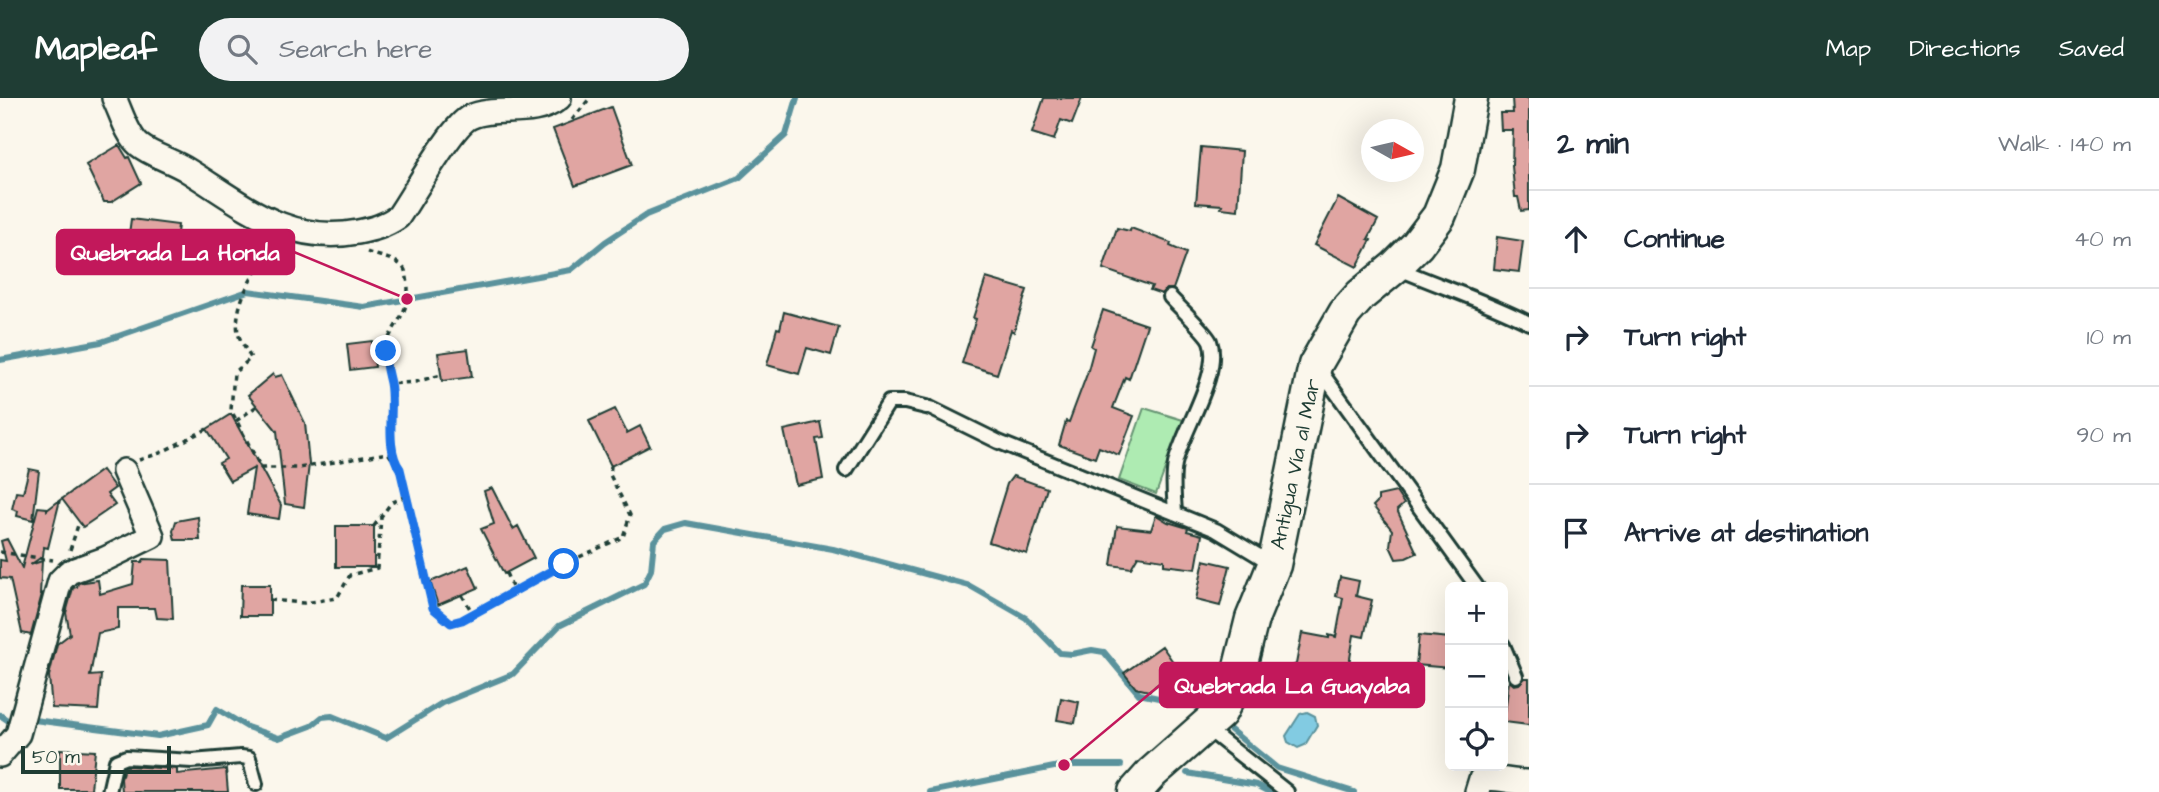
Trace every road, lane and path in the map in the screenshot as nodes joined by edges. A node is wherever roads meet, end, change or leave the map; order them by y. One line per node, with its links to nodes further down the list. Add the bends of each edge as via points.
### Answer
1 (114, 98): 6 (street, via 141,146)
2 (559, 98): 7 (street, via 538,109 472,116 449,138 397,217 386,225)
3 (590, 98): 5 (path)
4 (1471, 98): 8 (main road, Antigua Vía al Mar, via 1458,169 1439,216)
5 (572, 120)
6 (287, 229): 7 (street); 15 (path, via 256,269 241,304 238,333 251,358 234,373 231,410)
7 (330, 236): 13 (path, via 403,267 407,304 386,351)
8 (1395, 267): 10 (lane); 11 (main road, Antigua Vía al Mar, via 1345,313)
9 (1170, 297): 22 (lane, via 1210,341 1211,368 1174,466)
10 (1529, 323)
11 (1315, 365): 27 (main road, Antigua Vía al Mar); 29 (lane)
12 (441, 375): 13 (path)
13 (390, 384): 17 (path)
14 (257, 406): 15 (path)
15 (236, 421): 17 (path, via 261,468 299,468 388,453)
16 (207, 429): 20 (path)
17 (395, 462): 21 (path)
18 (611, 466): 30 (path, via 610,475 630,515 623,537)
19 (846, 470): 22 (lane, via 889,402 905,402 930,408 999,442)
20 (124, 471): 37 (street, via 152,536 69,572 60,582 18,734)
21 (406, 496): 23 (path, via 391,503); 33 (path, via 433,608 451,623)
22 (1175, 512): 27 (lane)
23 (381, 517): 24 (path); 32 (path, via 377,569 350,575 337,598 304,603)
24 (374, 526)
25 (0, 552): 26 (path)
26 (58, 560)
27 (1274, 565): 36 (main road, Antigua Vía al Mar, via 1252,619 1237,679 1220,713)
28 (506, 573): 30 (path)
29 (1473, 582)
30 (514, 592): 33 (path)
31 (462, 595): 33 (path)
32 (270, 600)
33 (473, 614)
34 (1508, 657): 35 (lane)
35 (1516, 676)
36 (1205, 727): 41 (main road, Antigua Vía al Mar); 42 (lane)
37 (0, 755)
38 (1529, 782): 43 (street, via 1481,779)
39 (256, 784): 40 (lane, via 249,758 126,757 116,761)
40 (110, 792)
41 (1135, 792)
42 (1287, 792)
43 (1477, 792)

